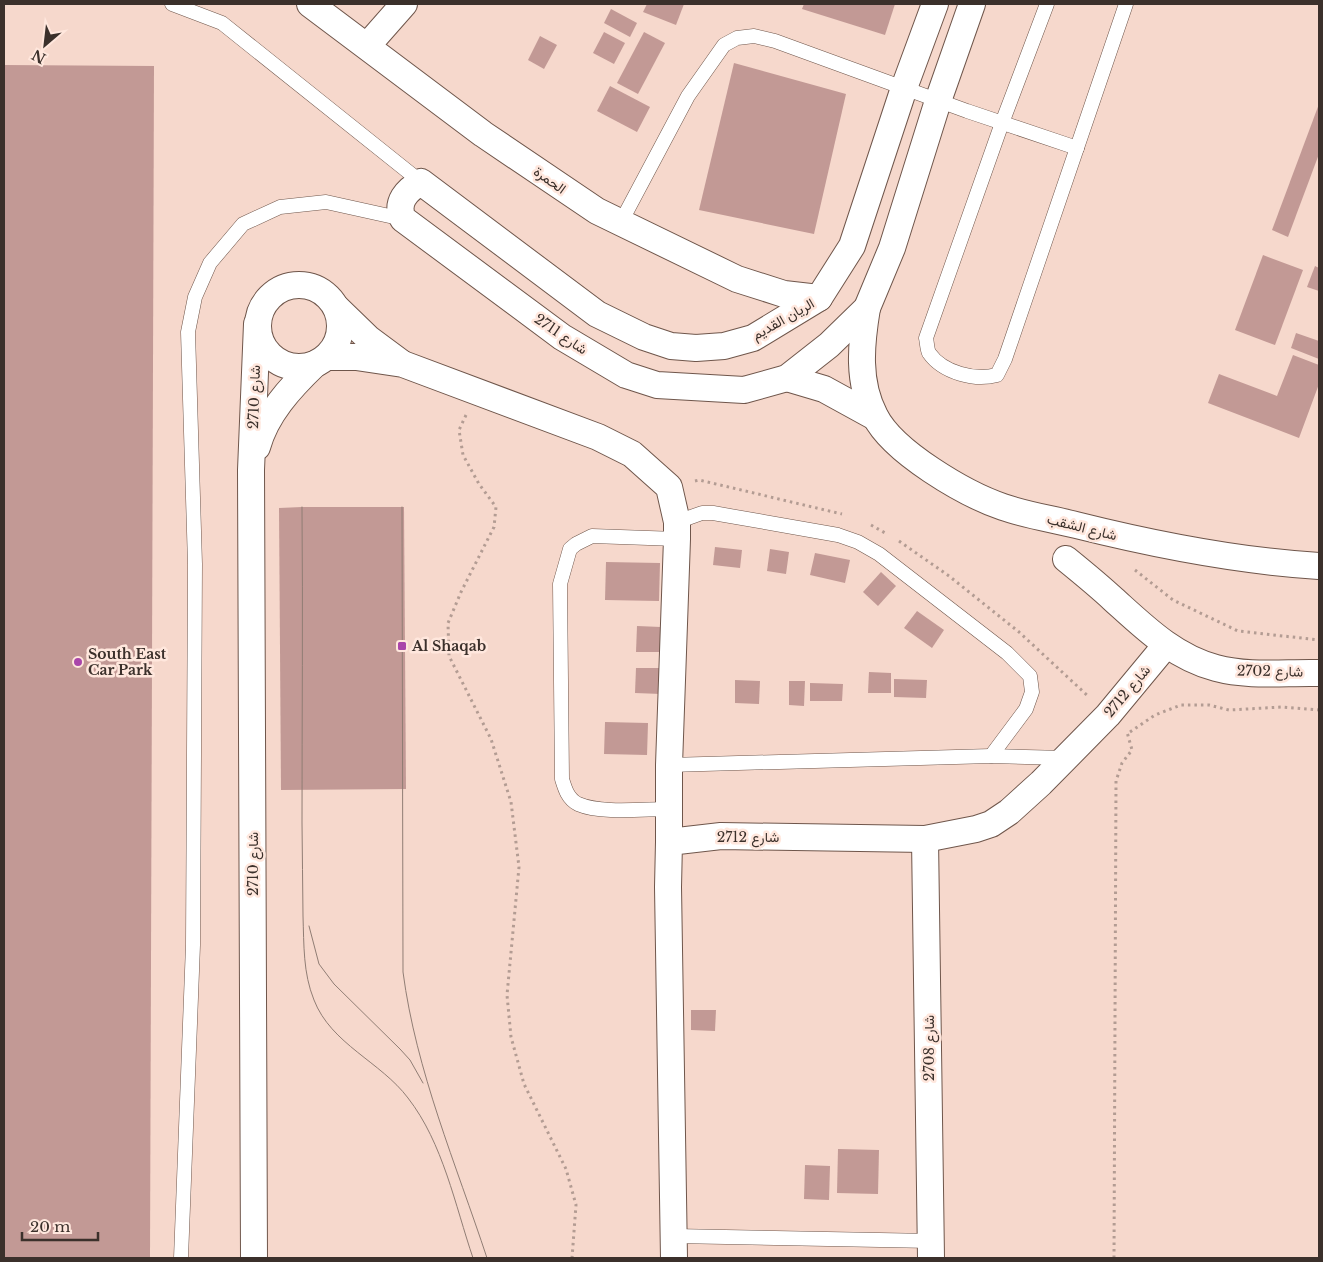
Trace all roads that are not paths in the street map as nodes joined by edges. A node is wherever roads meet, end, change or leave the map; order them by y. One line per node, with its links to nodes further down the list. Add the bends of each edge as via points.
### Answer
1 (172, 4): 13 (lane, via 222,22)
2 (310, 4): 8 (street, الحمرة)
3 (404, 4): 8 (street)
4 (935, 4): 9 (street, الريان القديم)
5 (972, 4): 10 (street)
6 (1047, 4): 11 (lane)
7 (1126, 4): 12 (lane)
8 (367, 46): 15 (street, الحمرة, via 555,184)
9 (904, 88): 10 (lane); 15 (lane, via 775,41 754,36 737,38 724,45 688,96); 16 (street, الريان القديم, via 852,246)
10 (938, 101): 11 (lane); 18 (street, via 892,248)
11 (1002, 122): 12 (lane); 12 (lane, via 926,338 928,352 952,371 984,378 997,375)
12 (1077, 148)
13 (420, 182): 14 (street, via 405,194 400,206); 16 (street, الريان القديم, via 597,314 671,346 724,346 753,338)
14 (403, 219): 22 (street, شارع 2711, via 562,337 626,375 657,385 744,390); 38 (lane, via 326,202 280,207 243,224 210,263 195,297 188,332 196,564 193,945)
15 (621, 222): 16 (street, الحمرة, via 737,279 784,294)
16 (819, 298)
17 (337, 308): 19 (street, via 314,288 298,285 283,288 270,296 261,309); 20 (street, via 338,341); 21 (street, via 369,339)
18 (867, 308): 22 (street, via 829,345); 23 (street, شارع الشقب, via 860,351 865,385)
19 (257, 324): 20 (street, via 260,341 269,355 282,364 298,368); 24 (street, شارع 2710)
20 (322, 361): 21 (street, via 356,357); 24 (street, شارع 2710, via 292,386 273,412 259,439)
21 (403, 364): 25 (street, via 598,437 632,454 669,487)
22 (787, 378): 23 (street, شارع الشقب, via 824,389)
23 (875, 417): 27 (street, شارع الشقب, via 896,442 925,466 960,488 1002,507 1120,536 1270,563)
24 (251, 470): 39 (street, شارع 2710)
25 (677, 530): 30 (lane, via 702,513 713,513 838,535 879,554 999,647 1030,676 1032,692 1026,710); 32 (street); 33 (lane, via 592,536 570,549 560,584 562,779 566,793 578,804 604,808)
26 (1066, 559): 28 (street, شارع 2702)
27 (1319, 566)
28 (1166, 645): 29 (street, شارع 2702, via 1216,668 1243,673); 31 (street, شارع 2712, via 1108,714)
29 (1319, 672)
30 (991, 756): 31 (lane); 32 (lane)
31 (1065, 758): 34 (street, شارع 2712, via 1009,812 991,824)
32 (669, 765): 33 (street)
33 (668, 809): 35 (street)
34 (925, 839): 35 (street, شارع 2712, via 721,836); 37 (street, شارع 2708)
35 (669, 842): 36 (street)
36 (674, 1247): 37 (lane)
37 (931, 1250)
38 (181, 1258)
39 (254, 1258)

